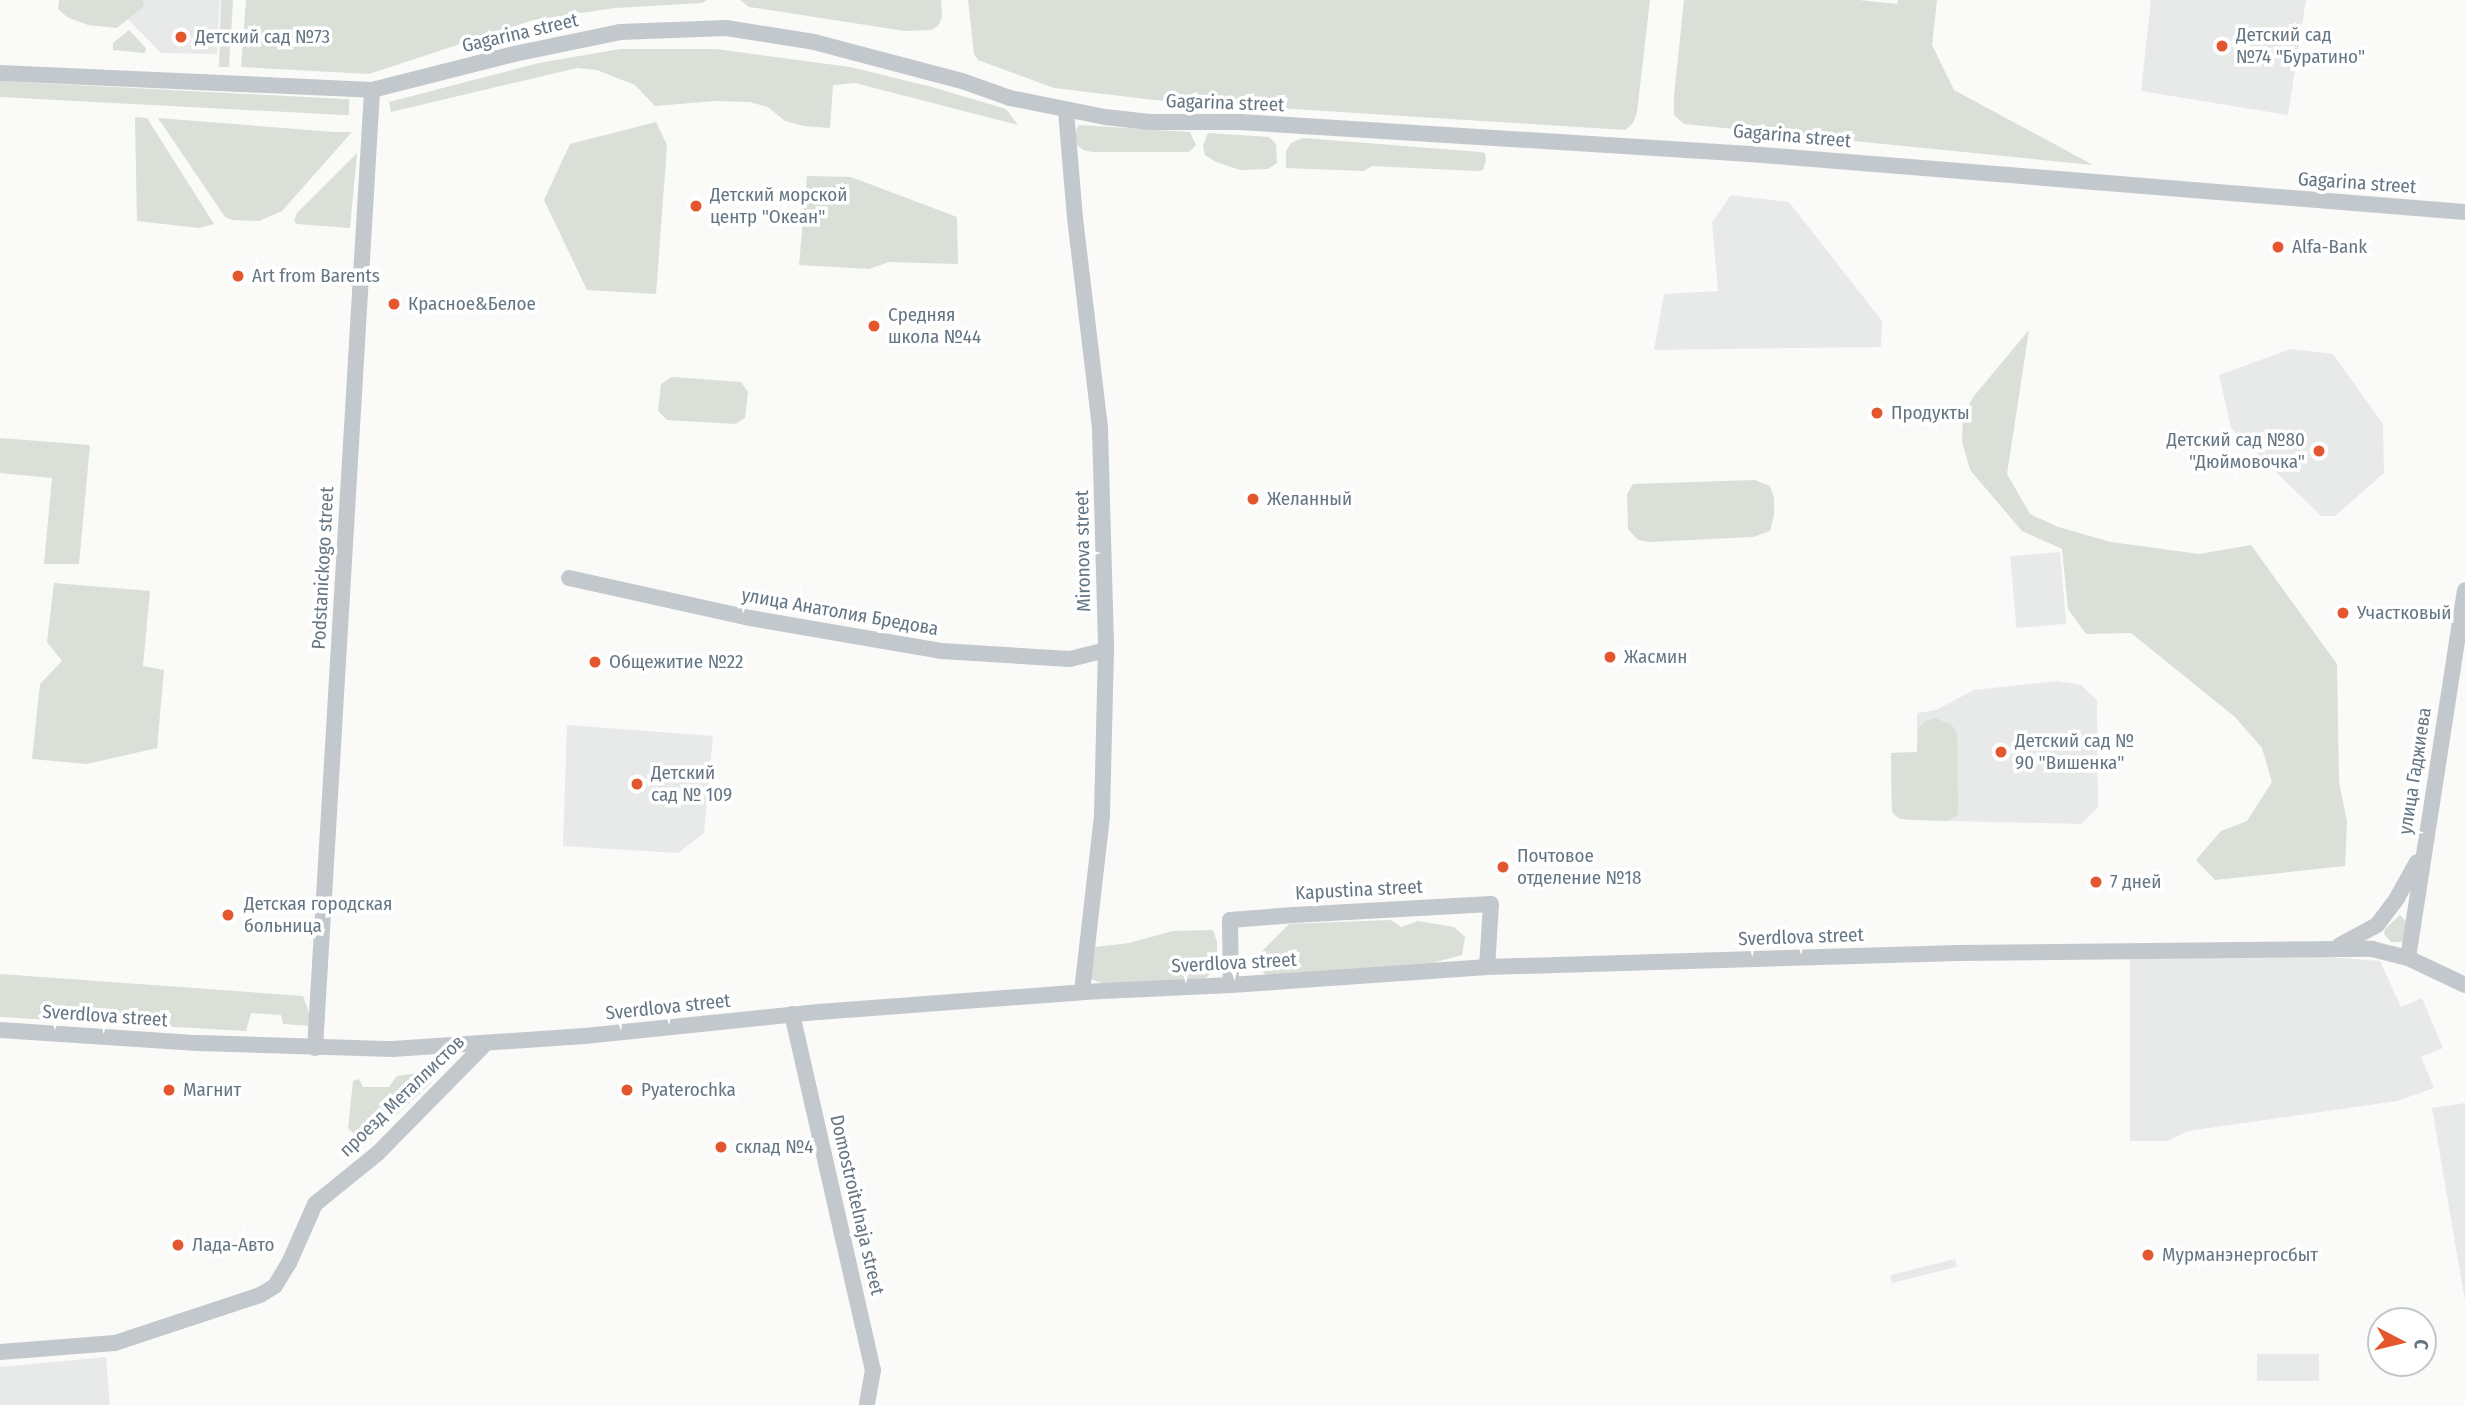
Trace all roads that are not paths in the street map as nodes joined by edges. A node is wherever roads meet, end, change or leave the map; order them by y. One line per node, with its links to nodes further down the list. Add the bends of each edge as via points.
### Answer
1 (0, 73): 2 (street, Gagarina street)
2 (373, 90): 3 (street, Gagarina street, via 620,32 696,27 814,42); 18 (street, Podstanickogo street)
3 (1066, 111): 4 (street, Gagarina street, via 1150,122 1241,122 1750,153); 7 (street, Mironova street, via 1100,429)
4 (2465, 212)
5 (569, 578): 7 (street, улица Анатолия Бредова, via 750,618 942,652 1070,659)
6 (2465, 590): 8 (street, улица Гаджиева)
7 (1106, 650): 14 (street, Mironova street, via 1102,816)
8 (2425, 847): 9 (street, via 2377,925); 10 (street, улица Гаджиева)
9 (2332, 947): 10 (street, Sverdlova street, via 2372,949); 11 (street, Sverdlova street)
10 (2409, 958): 13 (street, Sverdlova street)
11 (1487, 967): 12 (street, Sverdlova street); 12 (street, Kapustina street, via 1491,904 1230,920)
12 (1231, 985): 14 (street, Sverdlova street)
13 (2465, 985)
14 (1082, 992): 15 (street, Sverdlova street)
15 (792, 1014): 17 (street, Sverdlova street); 20 (street, Domostroitelnaja street, via 873,1370)
16 (0, 1030): 18 (street, Sverdlova street)
17 (485, 1044): 18 (street, Sverdlova street); 19 (street, проезд Металлистов, via 378,1153 315,1204 275,1286 115,1343)
18 (315, 1048)
19 (0, 1352)
20 (867, 1405)

